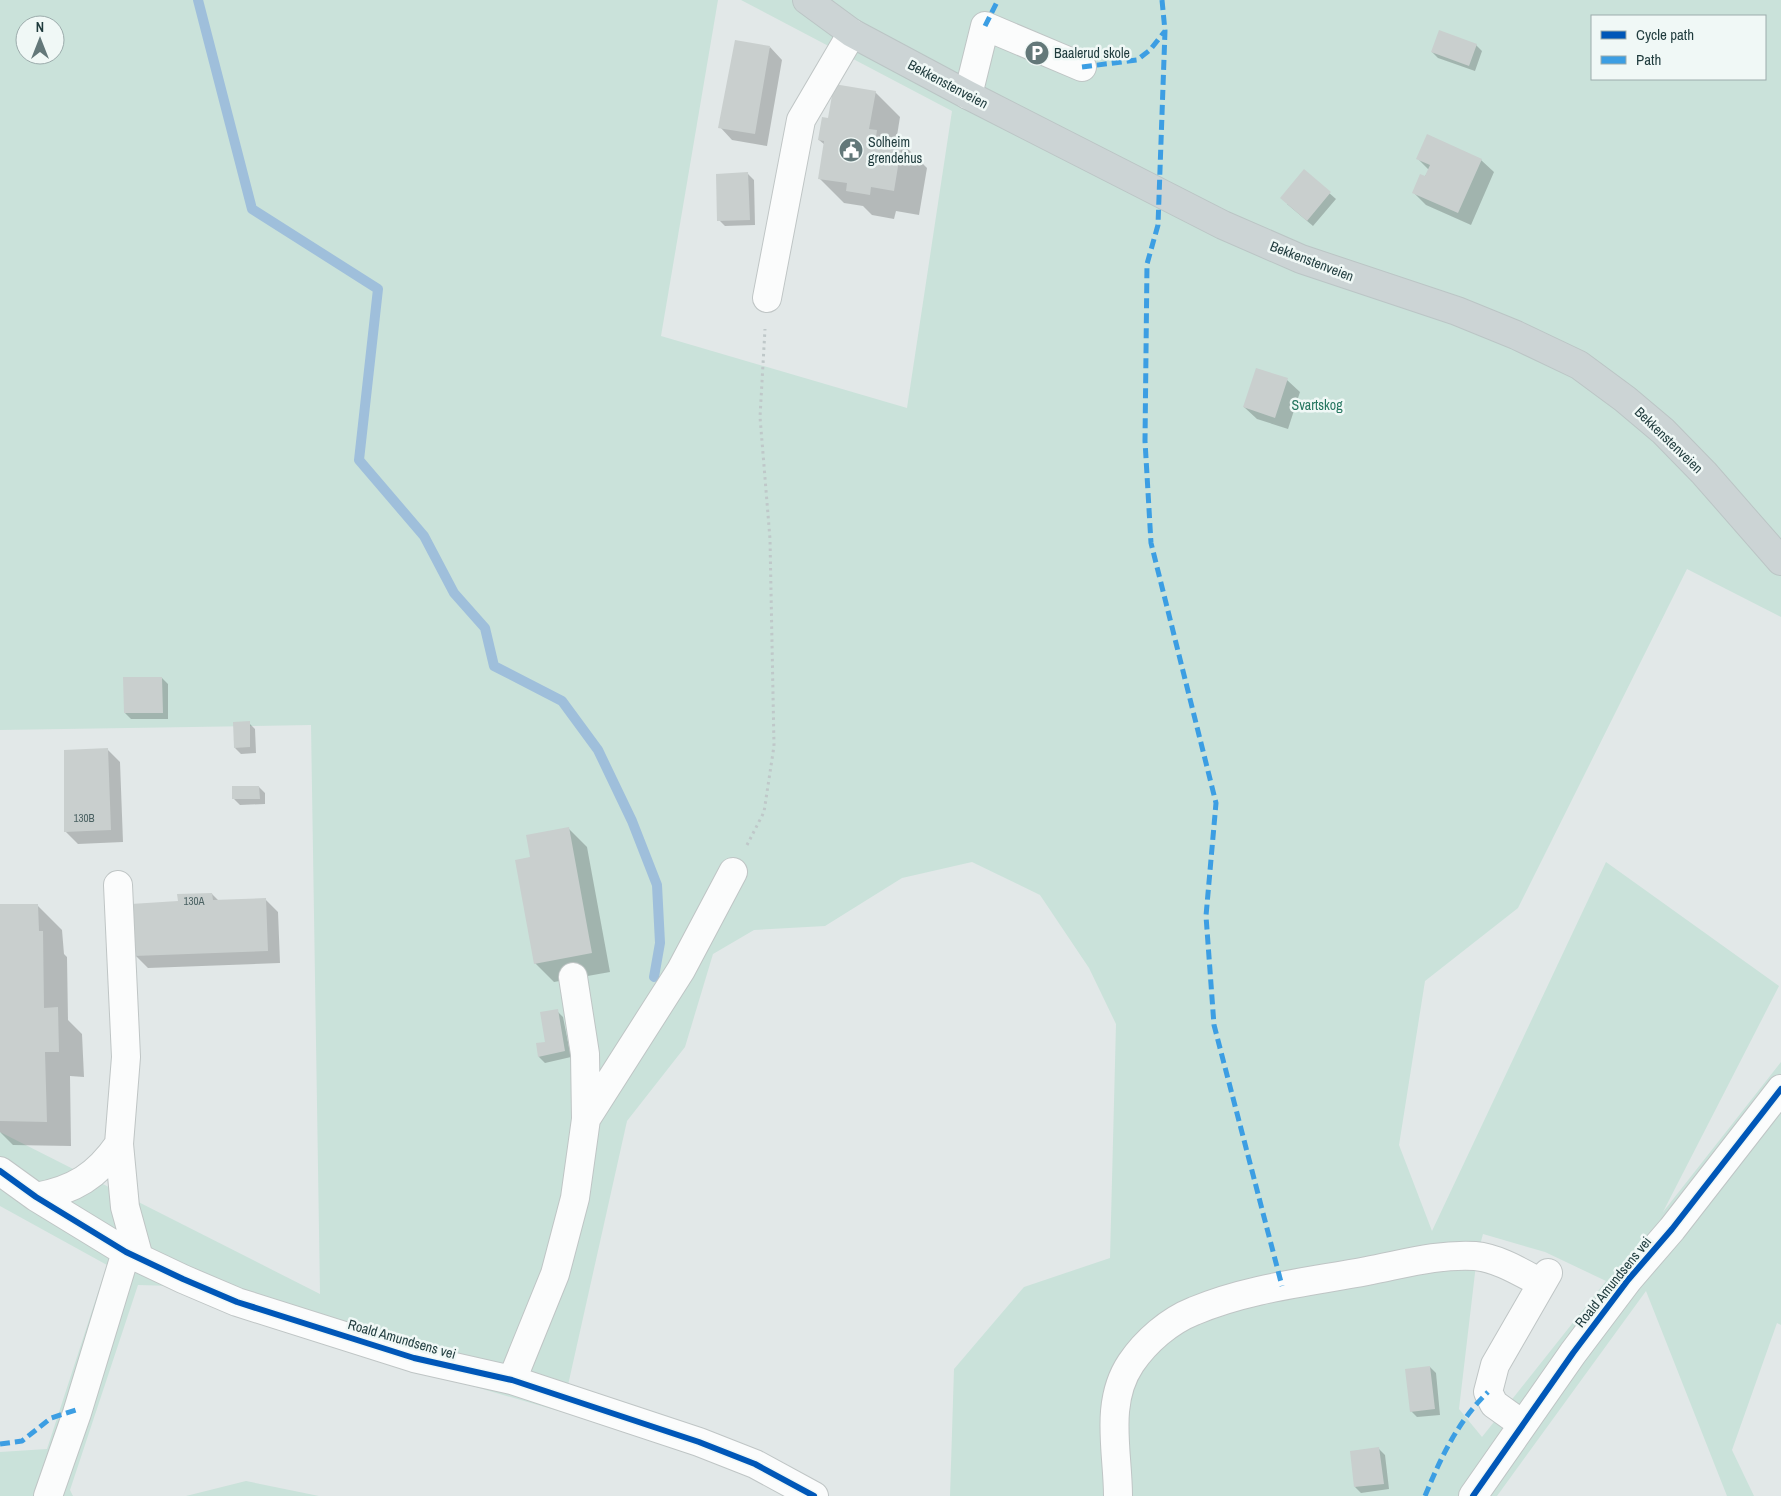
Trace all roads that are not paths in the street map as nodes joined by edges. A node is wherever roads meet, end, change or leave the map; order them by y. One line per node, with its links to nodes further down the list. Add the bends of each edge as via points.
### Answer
1 (807, 0): 2 (main road, Bekkenstenveien)
2 (852, 33): 4 (main road, Bekkenstenveien); 5 (street, via 801,120)
3 (1082, 67): 4 (street, via 984,26)
4 (968, 95): 6 (main road, Bekkenstenveien, via 1223,225 1301,259 1516,335 1579,365 1663,431)
5 (767, 298)
6 (1781, 561)
7 (733, 872): 11 (street, via 681,970)
8 (118, 885): 12 (street, via 126,1058)
9 (573, 977): 11 (street, via 585,1054)
10 (1781, 1089): 17 (street, Roald Amundsens vei, via 1672,1230 1628,1280)
11 (586, 1119): 16 (street, via 575,1198 556,1274)
12 (119, 1144): 14 (street, via 97,1172 85,1180 51,1194); 15 (street)
13 (0, 1171): 14 (street, Roald Amundsens vei)
14 (36, 1196): 15 (street, Roald Amundsens vei)
15 (133, 1255): 16 (street, Roald Amundsens vei, via 237,1302 414,1358); 18 (street)
16 (512, 1380): 19 (street, Roald Amundsens vei, via 699,1442 755,1464)
17 (1522, 1424): 20 (street, via 1494,1404 1488,1392 1495,1365 1544,1278 1477,1256 1435,1256 1229,1299 1193,1311 1160,1330 1131,1363 1118,1390 1113,1425); 21 (street, Roald Amundsens vei)
18 (48, 1496)
19 (814, 1496)
20 (1118, 1496)
21 (1473, 1496)

